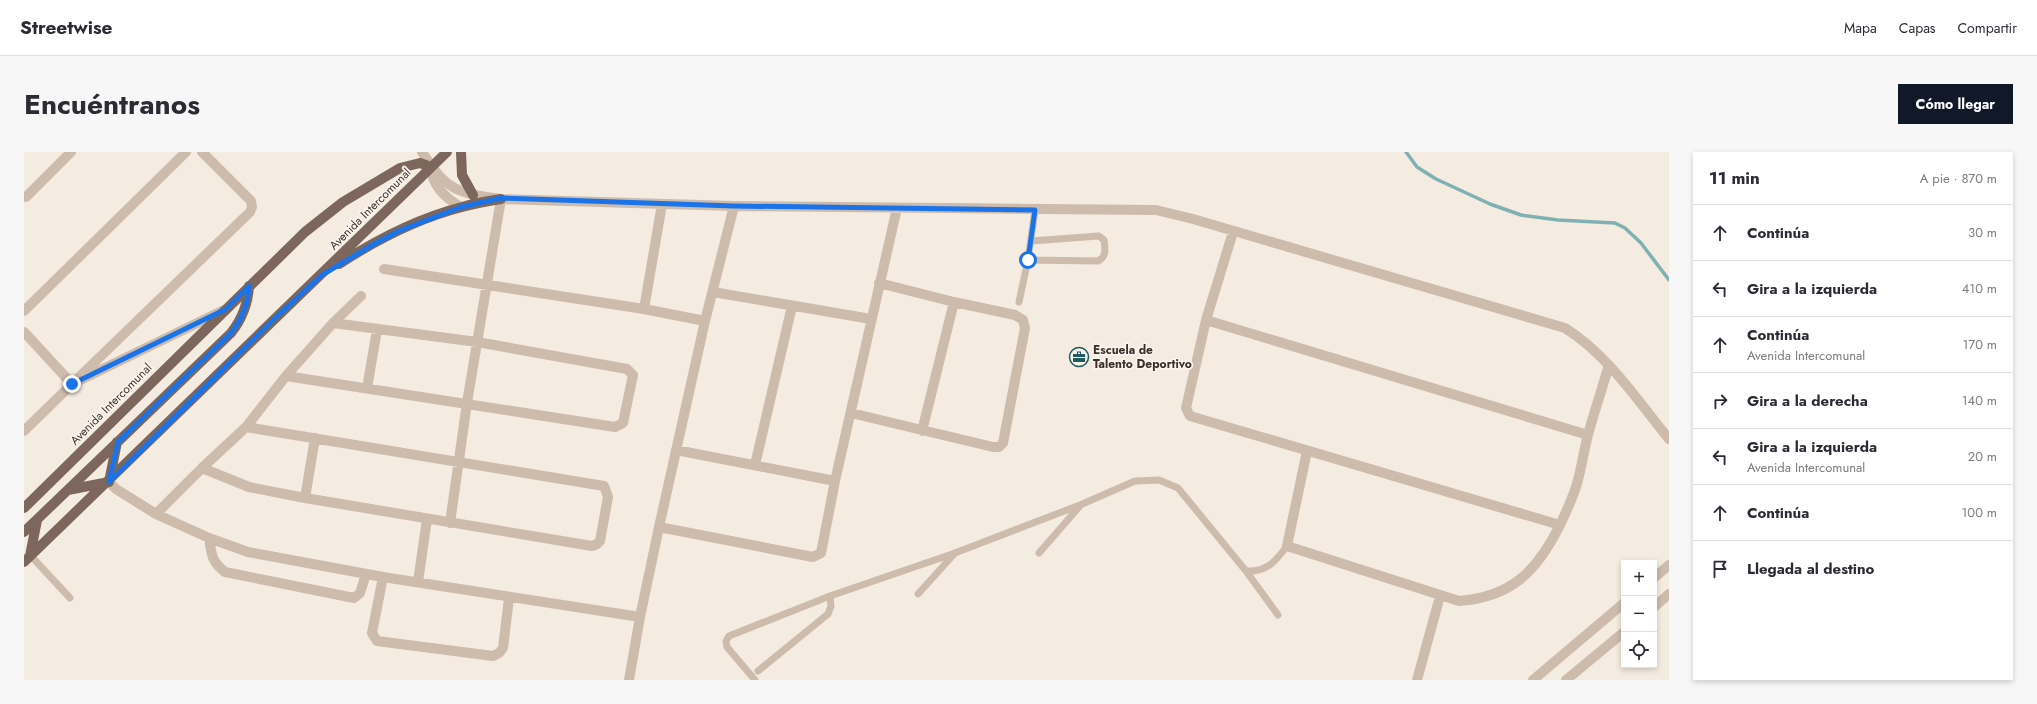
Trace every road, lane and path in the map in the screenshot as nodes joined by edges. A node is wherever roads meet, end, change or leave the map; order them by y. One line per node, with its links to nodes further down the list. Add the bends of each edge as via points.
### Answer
1 (71, 152): 9 (street)
2 (186, 152): 31 (street)
3 (202, 152): 41 (street, via 251,201 250,212)
4 (422, 152): 7 (street)
5 (447, 152): 7 (main road)
6 (461, 152): 8 (main road, via 462,175)
7 (431, 166): 8 (street, via 456,190); 13 (street, via 436,186 449,200); 20 (main road, Avenida Intercomunal); 23 (main road, Avenida Intercomunal, via 420,163 400,168 343,202 305,232)
8 (473, 195): 10 (street)
9 (25, 196)
10 (501, 198): 11 (street); 13 (main road); 22 (street)
11 (662, 204): 12 (street); 30 (street)
12 (734, 206): 14 (street); 24 (street)
13 (461, 207): 20 (main road, via 394,234)
14 (897, 208): 15 (street); 21 (street)
15 (1035, 210): 16 (street, via 1156,210); 17 (lane)
16 (1233, 232): 33 (street); 39 (street, via 1565,328 1579,337)
17 (1031, 241): 18 (lane); 18 (lane, via 1099,236 1104,240 1105,256 1098,261)
18 (1028, 260): 27 (lane)
19 (384, 269): 22 (street)
20 (322, 275): 58 (main road, Avenida Intercomunal)
21 (879, 283): 26 (street); 32 (street)
22 (487, 284): 30 (street); 38 (street)
23 (249, 286): 29 (main road, Avenida Intercomunal); 51 (main road, via 242,316 231,333)
24 (713, 292): 28 (street); 34 (street)
25 (361, 296): 35 (street)
26 (954, 302): 46 (street); 46 (street, via 1015,315 1023,320 1025,328 1002,443 999,447 993,447)
27 (1019, 302)
28 (792, 306): 32 (street); 55 (street)
29 (226, 309): 41 (street); 62 (main road, Avenida Intercomunal)
30 (644, 309): 34 (street)
31 (24, 311)
32 (871, 319): 44 (street)
33 (1206, 320): 48 (street); 53 (street, via 1186,408 1190,416)
34 (705, 321): 52 (street)
35 (333, 323): 36 (street); 40 (street)
36 (377, 330): 38 (street); 42 (street)
37 (24, 332): 41 (street)
38 (477, 342): 43 (street); 43 (street, via 627,369 633,375 623,423 615,427)
39 (1609, 366): 48 (street); 50 (street)
40 (286, 376): 42 (street); 45 (street)
41 (72, 384): 47 (street)
42 (367, 388): 43 (street)
43 (467, 403): 54 (street)
44 (851, 413): 46 (street); 57 (street)
45 (246, 427): 49 (street); 56 (street)
46 (922, 431)
47 (24, 432)
48 (1588, 435): 67 (street, via 1578,480)
49 (315, 438): 54 (street); 60 (street)
50 (1669, 439)
51 (118, 442): 58 (main road); 59 (main road)
52 (676, 450): 55 (street); 68 (street)
53 (1307, 451): 67 (street); 71 (street)
54 (460, 461): 66 (street); 66 (street, via 604,486 608,497 600,541 592,546)
55 (755, 465): 57 (street)
56 (202, 468): 60 (street, via 249,487); 63 (street)
57 (835, 481): 68 (street, via 821,553 817,556)
58 (109, 482): 59 (main road); 63 (street); 74 (main road, Avenida Intercomunal)
59 (68, 490): 65 (main road)
60 (306, 498): 64 (street)
61 (1080, 505): 72 (lane); 73 (lane); 76 (lane, via 1135,481 1159,480 1178,488)
62 (24, 508)
63 (156, 514): 70 (street)
64 (427, 519): 66 (street); 80 (street)
65 (37, 520): 69 (main road); 74 (main road)
66 (450, 523)
67 (1560, 525): 84 (street, via 1549,547 1526,575 1506,589 1476,600 1459,601)
68 (659, 527): 90 (street)
69 (24, 532)
70 (209, 538): 77 (street, via 248,552); 77 (street, via 212,558 215,564 226,572 354,598 360,592)
71 (1287, 546): 76 (lane, via 1279,558 1268,566 1258,571); 84 (street)
72 (955, 553): 81 (lane); 83 (lane)
73 (1038, 553)
74 (26, 558): 85 (lane)
75 (1669, 565): 78 (street)
76 (1246, 571): 89 (lane)
77 (366, 574): 79 (street)
78 (1657, 575)
79 (383, 577): 80 (street); 86 (street, via 372,632 377,641 492,656 503,648)
80 (418, 582): 86 (street)
81 (918, 594)
82 (1669, 594): 87 (street)
83 (830, 596): 92 (lane, via 831,606 828,614); 94 (lane, via 729,636 726,641 727,647)
84 (1440, 596): 95 (street)
85 (70, 598)
86 (509, 598): 90 (street)
87 (1657, 604)
88 (1621, 606): 96 (street)
89 (1278, 615)
90 (640, 617): 93 (street)
91 (1621, 634): 97 (street)
92 (758, 671)
93 (629, 680)
94 (755, 680)
95 (1417, 680)
96 (1532, 680)
97 (1566, 680)

